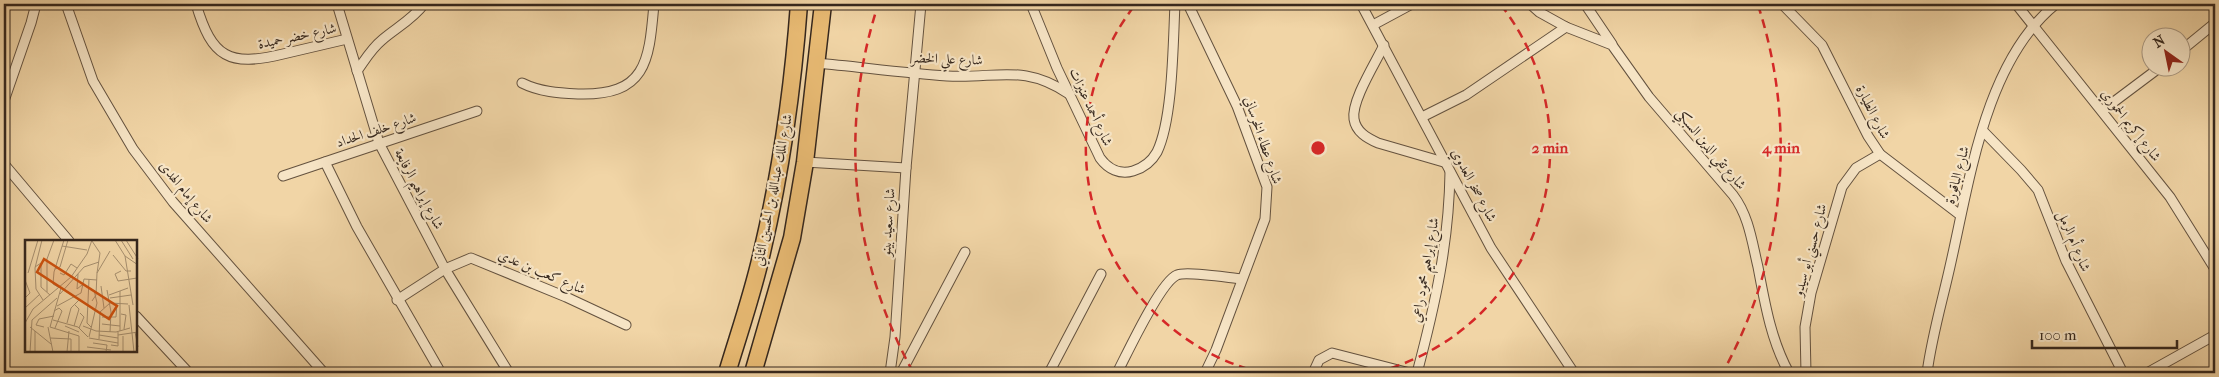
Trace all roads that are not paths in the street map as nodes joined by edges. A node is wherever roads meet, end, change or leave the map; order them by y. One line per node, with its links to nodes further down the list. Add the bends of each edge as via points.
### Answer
1 (36, 4): 34 (street)
2 (66, 4): 59 (street, شارع إمام الهدى, via 93,81 133,149 173,202)
3 (196, 4): 24 (street, شارع خضر حميدة, via 211,40 221,52 232,58 245,61 261,59)
4 (337, 4): 24 (street, شارع إبراهيم الرفايعة)
5 (424, 4): 29 (street, via 375,47)
6 (654, 4): 32 (street, via 647,57 639,73 623,88 593,94 566,94 544,92)
7 (799, 4): 62 (highway, شارع الملك عبدالله بن الحسين الثاني, via 788,112 772,203 756,276)
8 (823, 4): 28 (highway, شارع الملك عبدالله بن الحسين الثاني)
9 (921, 4): 30 (street, شارع سعيد بينو)
10 (1031, 4): 33 (street, شارع أحمد عنيزات)
11 (1176, 4): 33 (street, شارع أحمد عنيزات, via 1166,118 1156,153 1149,162 1127,173 1106,166)
12 (1188, 4): 53 (street, شارع عطاء الخرساني, via 1237,106 1266,187 1265,219)
13 (1360, 4): 21 (street, شارع صخر العدوي)
14 (1412, 4): 21 (street)
15 (1530, 4): 23 (street)
16 (1585, 4): 26 (street, شارع تقي الدين السبكي)
17 (1782, 4): 40 (street, شارع الطيارة, via 1822,45)
18 (2016, 4): 22 (street, شارع إكريم الحموري)
19 (2056, 4): 22 (street, شارع الباقورة)
20 (2215, 23): 25 (street)
21 (1373, 25): 27 (street, شارع صخر العدوي)
22 (2033, 25): 35 (street, شارع إكريم الحموري); 38 (street, شارع الباقورة, via 2004,71)
23 (1566, 27): 26 (street); 37 (street, via 1466,95)
24 (347, 40): 29 (street, شارع إبراهيم الرفايعة)
25 (2192, 42)
26 (1612, 44): 73 (street, شارع تقي الدين السبكي, via 1649,97 1722,180 1742,209 1750,231 1772,333)
27 (1384, 46): 37 (street, شارع صخر العدوي); 44 (street, via 1358,100 1354,114 1357,128 1368,139)
28 (817, 63): 30 (street, شارع علي الخضر); 42 (highway, شارع الملك عبدالله بن الحسين الثاني)
29 (358, 71): 39 (street, شارع إبراهيم الرفايعة)
30 (914, 73): 33 (street, شارع علي الخضر, via 949,76 1018,74 1051,82); 45 (street, شارع سعيد بينو)
31 (2146, 78): 35 (street)
32 (522, 83)
33 (1070, 96)
34 (4, 101)
35 (2103, 110): 51 (street, شارع إكريم الحموري, via 2175,204)
36 (477, 111): 39 (street, شارع خلف الحداد)
37 (1422, 117): 44 (street, شارع صخر العدوي)
38 (1983, 131): 47 (street, شارع الباقورة); 76 (street, شارع أم الرمل, via 2038,190 2066,261)
39 (379, 143): 41 (street, شارع خلف الحداد); 50 (street, شارع إبراهيم الرفايعة)
40 (1880, 154): 47 (street, شارع الطيارة); 74 (street, شارع حسني أبو سيدو, via 1856,168 1842,188 1808,310 1804,343)
41 (325, 162): 46 (street, شارع خلف الحداد); 54 (street)
42 (805, 162): 45 (street); 63 (highway, شارع الملك عبدالله بن الحسين الثاني, via 792,238)
43 (4, 164): 48 (street)
44 (1448, 167): 71 (street, شارع إبراهيم محمود راعي, via 1444,256 1438,295); 72 (street, شارع صخر العدوي, via 1502,265)
45 (906, 168): 64 (street, شارع سعيد بينو)
46 (284, 176)
47 (1960, 215): 75 (street, شارع الباقورة)
48 (67, 240)
49 (965, 252): 65 (street)
50 (445, 269): 54 (street, شارع كعب بن عدي); 56 (street, شارع كعب بن عدي, via 464,260 476,259); 61 (street, شارع إبراهيم الرفايعة)
51 (2215, 269)
52 (1101, 274): 66 (street)
53 (1242, 279): 67 (street, via 1180,274 1170,279); 68 (street, شارع عطاء الخرساني)
54 (397, 300): 60 (street)
55 (138, 318): 58 (street)
56 (626, 325)
57 (2215, 336): 77 (street)
58 (189, 373)
59 (324, 373)
60 (441, 373)
61 (509, 373)
62 (727, 373)
63 (753, 373)
64 (890, 373)
65 (900, 373)
66 (1049, 373)
67 (1117, 373)
68 (1205, 373)
69 (1313, 373): 70 (street, via 1319,360 1332,353)
70 (1410, 373)
71 (1417, 373)
72 (1574, 373)
73 (1789, 373)
74 (1806, 373)
75 (1927, 373)
76 (2123, 373)
77 (2147, 373)

